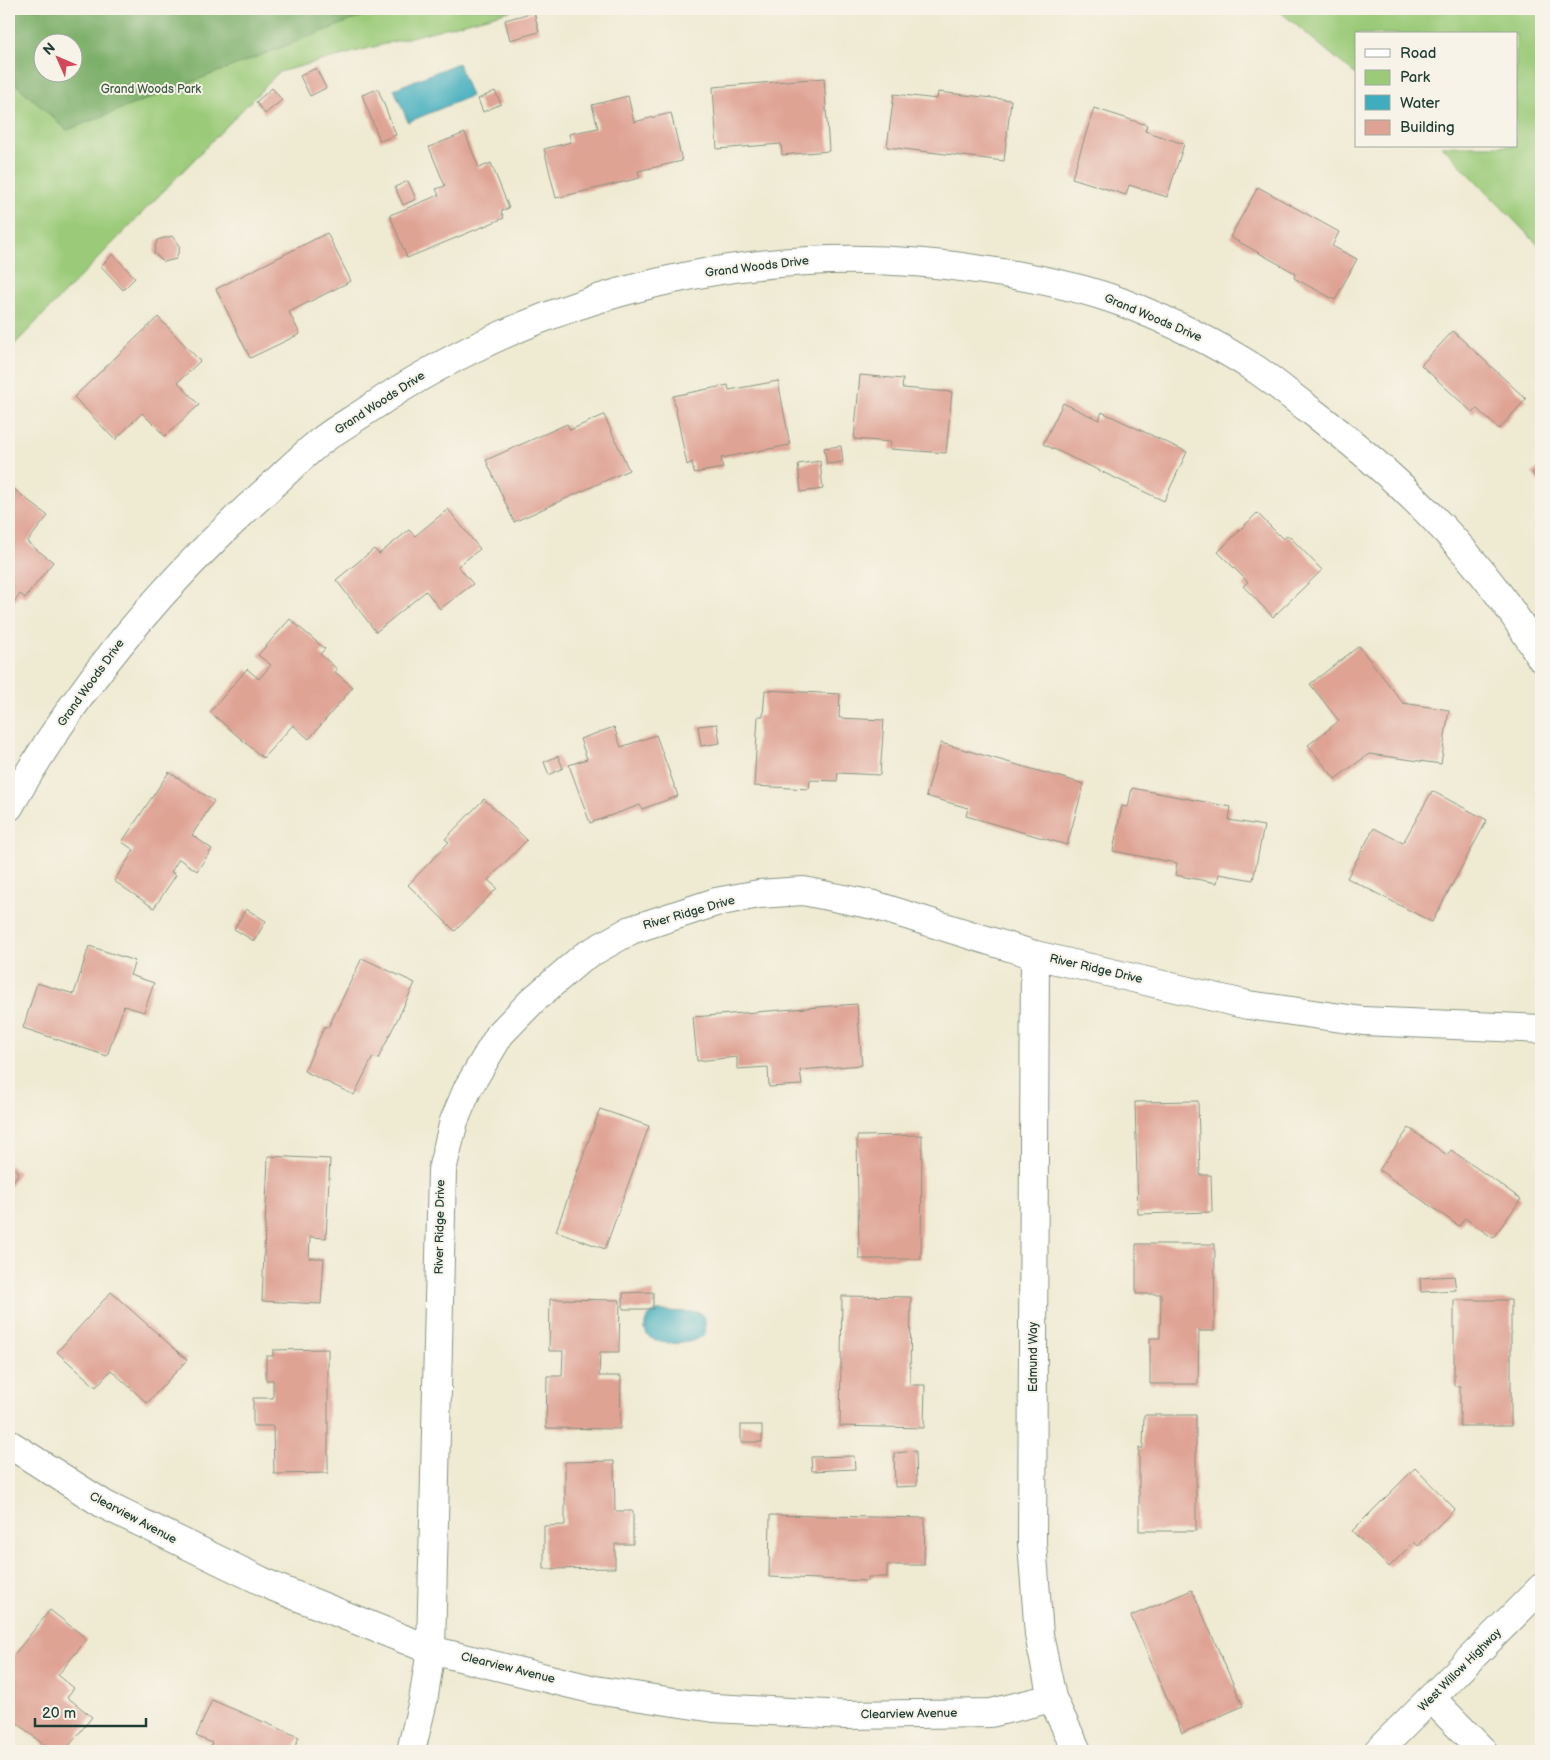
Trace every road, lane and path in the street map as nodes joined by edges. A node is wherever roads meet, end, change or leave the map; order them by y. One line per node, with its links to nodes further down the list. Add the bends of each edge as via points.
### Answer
1 (1541, 658): 2 (street, Grand Woods Drive, via 1492,584 1424,507 1333,428 1265,376 1193,333 1116,300 1019,276 931,262 828,258 731,268 620,292 517,327 412,380 321,441 219,533 115,647 34,763)
2 (9, 807)
3 (1035, 955): 4 (street, River Ridge Drive, via 1248,1005 1363,1021); 7 (street, River Ridge Drive, via 874,905 804,891 759,894 716,902 632,930 584,956 500,1034 468,1088 454,1121 442,1170); 8 (street, Edmund Way, via 1032,1543 1039,1635)
4 (1541, 1029)
5 (9, 1444): 7 (street, Clearview Avenue, via 105,1505 174,1540 274,1587)
6 (1541, 1588): 9 (street, West Willow Highway)
7 (431, 1650): 8 (street, Clearview Avenue, via 595,1690 714,1708 845,1715 991,1713); 10 (street, River Ridge Drive, via 423,1701)
8 (1052, 1698): 11 (street, Edmund Way)
9 (1431, 1698): 12 (street, West Willow Highway); 13 (street)
10 (410, 1751)
11 (1077, 1751)
12 (1378, 1751)
13 (1483, 1751)

